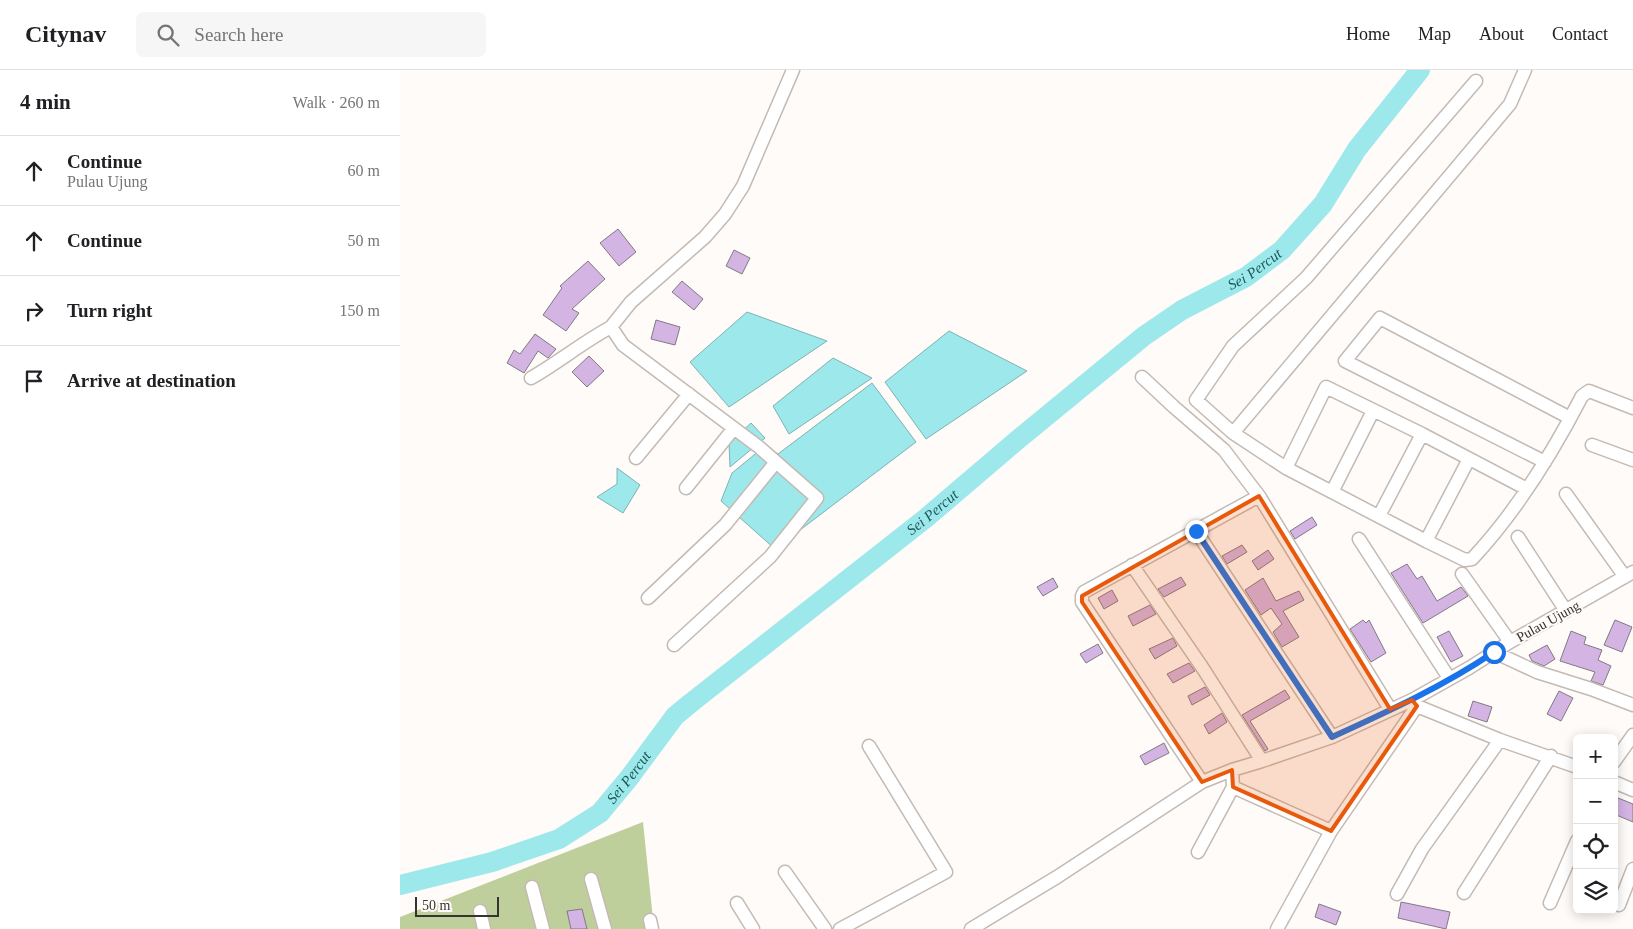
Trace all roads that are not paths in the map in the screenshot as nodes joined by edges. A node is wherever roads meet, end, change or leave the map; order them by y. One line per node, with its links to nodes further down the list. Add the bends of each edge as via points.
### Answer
1 (792, 70): 4 (street, via 744,186 725,214 631,302)
2 (1525, 70): 12 (street, via 1510,104)
3 (1476, 81): 12 (street, via 1306,278 1234,346 1196,400)
4 (611, 327): 6 (street); 7 (street, via 623,345)
5 (1142, 377): 25 (street, via 1224,450)
6 (531, 378)
7 (689, 394): 11 (street); 15 (street)
8 (1633, 408): 10 (street, via 1590,391 1582,396)
9 (1373, 411): 13 (street); 20 (street, via 1326,387); 23 (street)
10 (1570, 418): 19 (street); 19 (street, via 1380,318 1345,361)
11 (734, 428): 18 (street); 21 (street)
12 (1233, 433): 20 (street)
13 (1422, 434): 16 (street); 26 (street)
14 (1592, 445): 17 (street)
15 (636, 458)
16 (1469, 459): 22 (street); 30 (street)
17 (1633, 460)
18 (776, 462): 34 (street, via 726,525); 37 (street, via 817,498 770,558)
19 (1545, 462): 22 (street)
20 (1286, 468): 23 (street)
21 (686, 488)
22 (1527, 489): 30 (street, via 1472,559 1465,560)
23 (1332, 492): 26 (street)
24 (1566, 494): 33 (street)
25 (1259, 496): 27 (street); 42 (street)
26 (1379, 516): 30 (street)
27 (1196, 531): 31 (street); 44 (street)
28 (1518, 537): 35 (street)
29 (1359, 539): 39 (street)
30 (1426, 542)
31 (1132, 565): 49 (street); 52 (street, via 1084,592 1082,602)
32 (1462, 574): 36 (street)
33 (1629, 574): 35 (street, Pulau Ujung)
34 (648, 598)
35 (1566, 611): 36 (street, Pulau Ujung)
36 (1510, 642): 38 (street, Pulau Ujung)
37 (674, 645)
38 (1494, 652): 39 (street, Pulau Ujung); 41 (street, via 1537,672)
39 (1448, 678): 40 (street, Pulau Ujung)
40 (1414, 703): 42 (street, Pulau Ujung); 45 (street); 56 (street)
41 (1633, 705)
42 (1390, 709): 44 (street, Pulau Ujung)
43 (1633, 735): 48 (street)
44 (1332, 737): 49 (street, Pulau Ujung)
45 (1500, 740): 47 (street); 64 (street, via 1422,849)
46 (869, 746): 74 (street, via 946,872)
47 (1551, 756): 50 (street); 63 (street)
48 (1618, 756)
49 (1262, 761): 51 (street, Pulau Ujung)
50 (1573, 765)
51 (1232, 770): 52 (street, Pulau Ujung); 54 (street)
52 (1202, 782): 75 (street, Pulau Ujung)
53 (1618, 784): 55 (street)
54 (1233, 787): 56 (street); 58 (street)
55 (1633, 790)
56 (1331, 831): 76 (street)
57 (1573, 850): 66 (street)
58 (1198, 852)
59 (1633, 870): 67 (street)
60 (785, 872): 73 (street)
61 (591, 879): 71 (street)
62 (532, 887): 70 (street)
63 (1464, 893)
64 (1397, 894)
65 (737, 903): 72 (street)
66 (1550, 903)
67 (1619, 905)
68 (480, 910): 69 (street)
69 (484, 929)
70 (543, 929)
71 (605, 929)
72 (753, 929)
73 (825, 929)
74 (840, 929)
75 (971, 929)
76 (1277, 929)

